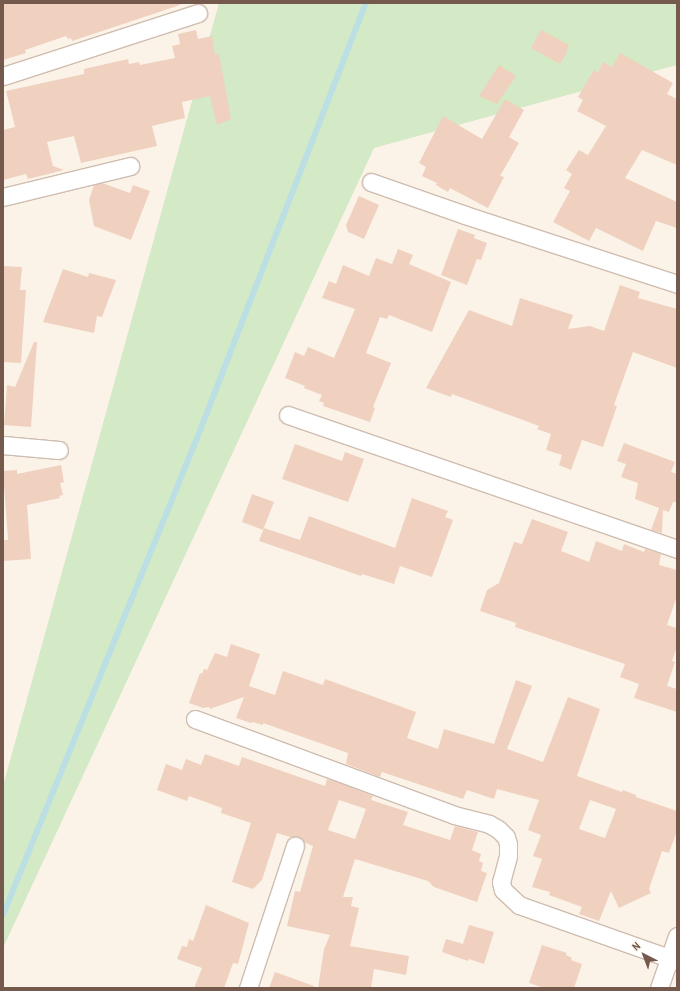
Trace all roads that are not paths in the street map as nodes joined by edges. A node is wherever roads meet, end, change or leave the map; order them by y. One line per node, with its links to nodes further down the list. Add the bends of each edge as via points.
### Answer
1 (198, 13): 2 (street)
2 (3, 76)
3 (130, 166): 5 (street)
4 (371, 182): 6 (street)
5 (3, 197)
6 (677, 284)
7 (288, 415): 10 (street)
8 (3, 445): 9 (street)
9 (59, 450)
10 (677, 549)
11 (195, 719): 14 (street, via 498,829 506,837 508,856 501,882 509,897 530,910)
12 (295, 846): 15 (street)
13 (677, 936): 14 (street)
14 (673, 959): 16 (street)
15 (248, 988)
16 (659, 988)

